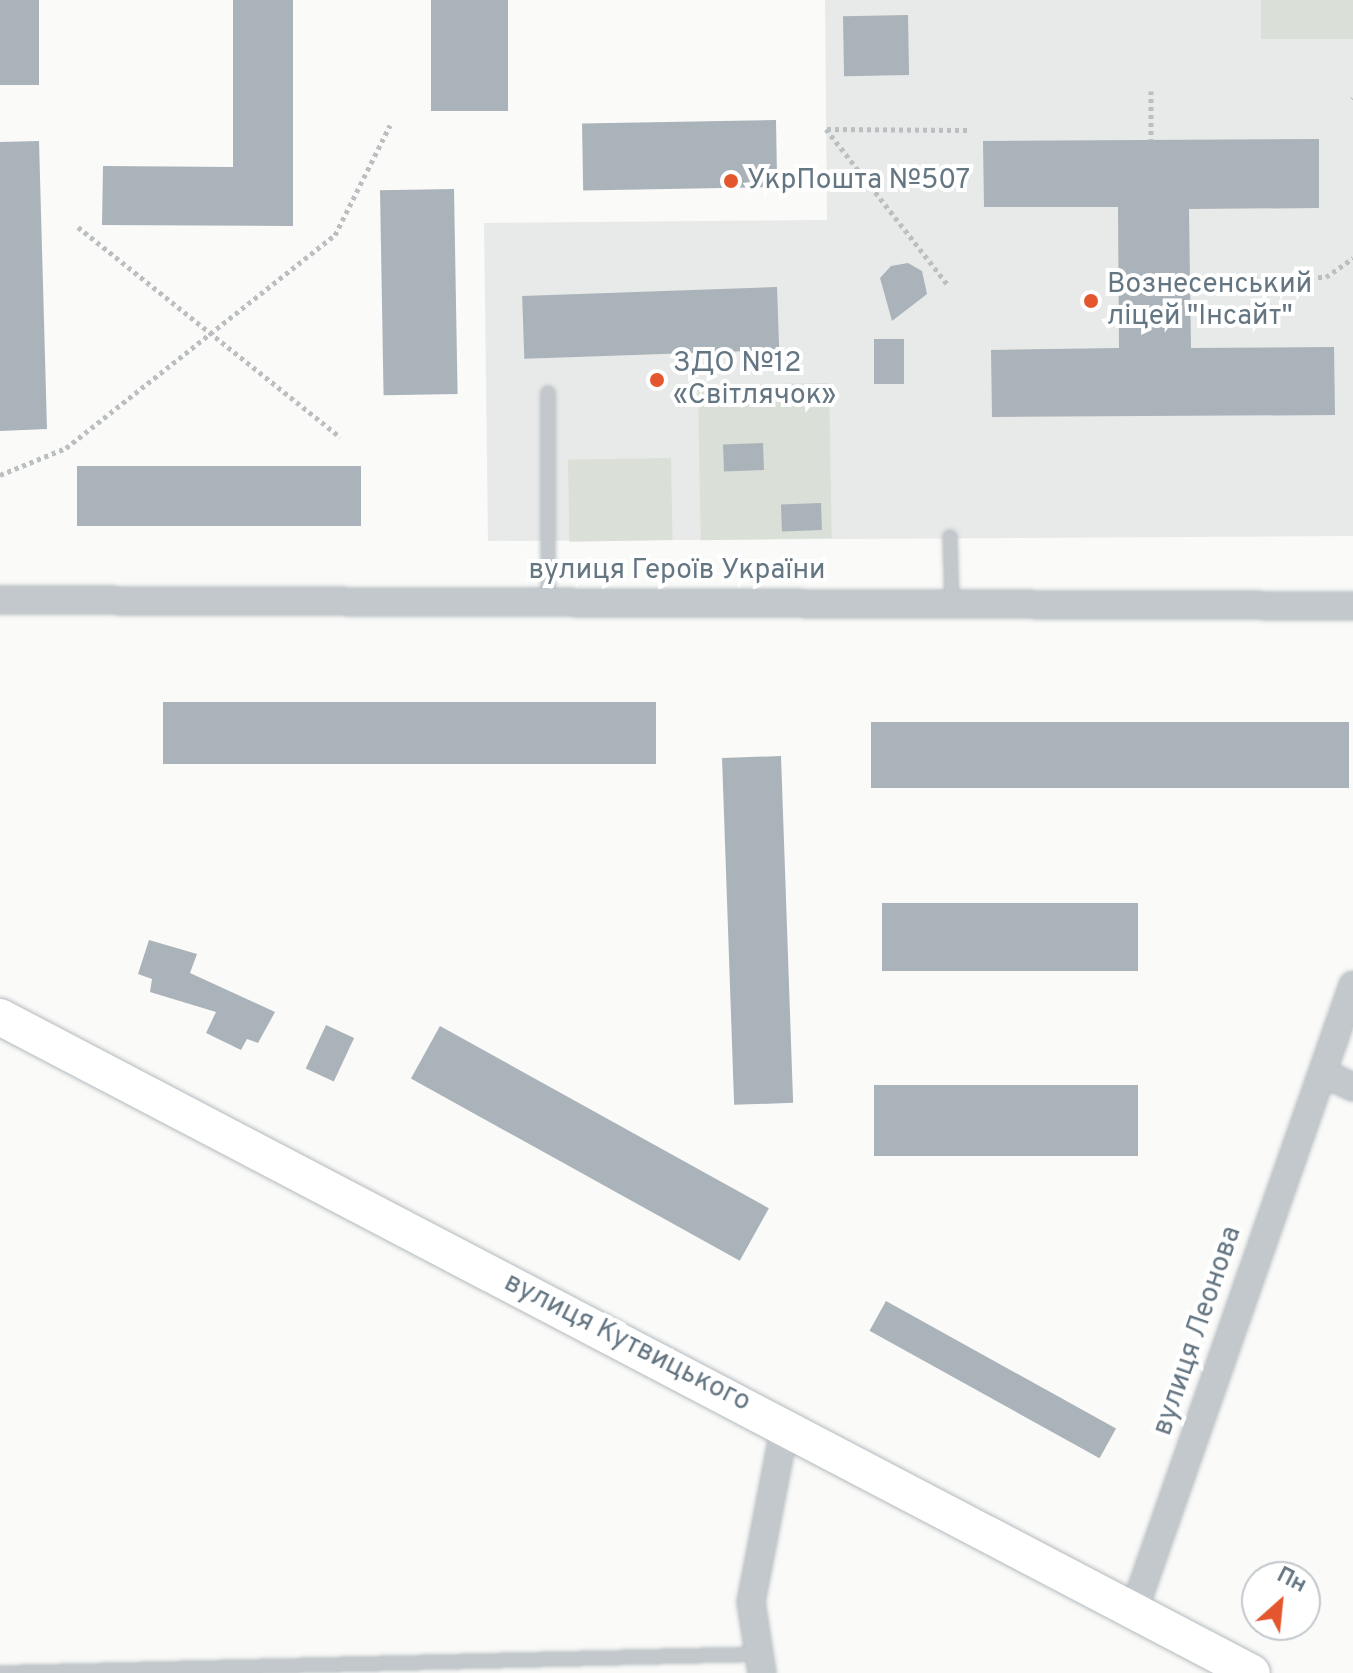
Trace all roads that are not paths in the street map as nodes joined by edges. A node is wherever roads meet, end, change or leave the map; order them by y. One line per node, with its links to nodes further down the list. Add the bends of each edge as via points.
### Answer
1 (548, 393): 4 (lane)
2 (950, 537): 5 (lane)
3 (0, 600): 4 (street, вулиця Героїв України)
4 (548, 602): 5 (street, вулиця Героїв України)
5 (952, 604): 6 (street, вулиця Героїв України)
6 (1353, 606)
7 (1353, 985): 9 (street, вулиця Леонова)
8 (5, 1021): 11 (street, вулиця Кутвицького)
9 (1323, 1073): 10 (street); 12 (street, вулиця Леонова)
10 (1353, 1087)
11 (785, 1425): 12 (street, вулиця Кутвицького); 13 (street, via 751,1602)
12 (1134, 1610): 14 (street, вулиця Кутвицького)
13 (761, 1663): 15 (lane)
14 (1231, 1667)
15 (0, 1673)

